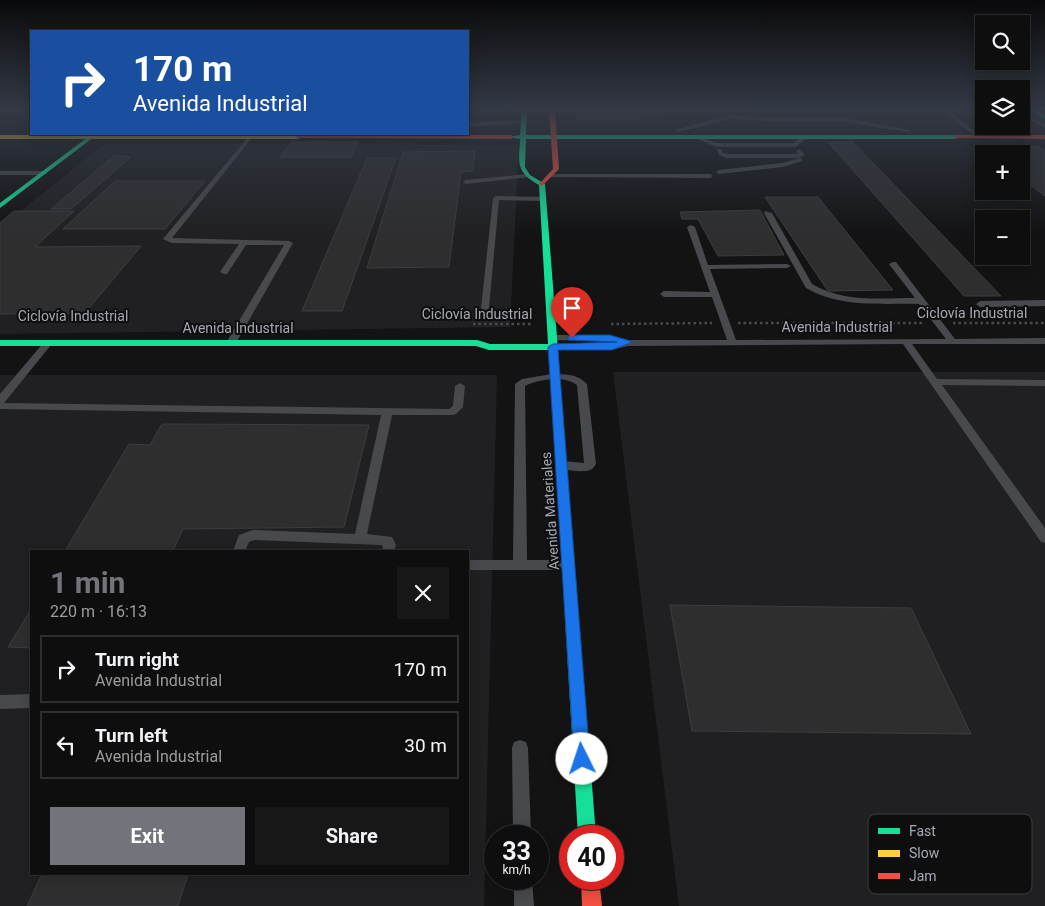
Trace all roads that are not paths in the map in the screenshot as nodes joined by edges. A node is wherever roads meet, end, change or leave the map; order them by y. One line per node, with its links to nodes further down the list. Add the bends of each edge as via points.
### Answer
1 (72, 151): 10 (main road)
2 (233, 151): 19 (lane, via 167,239)
3 (522, 151): 11 (main road, via 522,167)
4 (555, 151): 13 (main road, Avenida Materiales, via 556,169)
5 (720, 151): 6 (lane, via 727,156)
6 (765, 151)
7 (799, 151): 8 (lane, via 800,161)
8 (719, 172)
9 (0, 173): 10 (lane)
10 (44, 173): 16 (main road)
11 (528, 176): 13 (main road); 14 (lane)
12 (710, 176): 13 (lane)
13 (546, 180): 15 (main road, Avenida Materiales)
14 (466, 182)
15 (543, 199): 29 (lane, via 497,194); 31 (main road, Avenida Materiales)
16 (0, 206)
17 (768, 213): 26 (lane, via 809,286 819,293 846,300)
18 (691, 226): 21 (lane)
19 (245, 241): 23 (lane); 37 (lane, via 289,244)
20 (893, 264): 26 (lane)
21 (706, 266): 22 (lane); 25 (lane)
22 (786, 266)
23 (224, 272)
24 (664, 294): 25 (lane)
25 (716, 295): 32 (lane)
26 (920, 301): 34 (lane)
27 (1045, 303): 28 (lane)
28 (980, 304)
29 (485, 308)
30 (1045, 341): 34 (lane, Avenida Industrial)
31 (553, 342): 32 (lane, Avenida Industrial, via 612,347 628,342); 37 (main road, Avenida Industrial, via 489,347 477,343); 38 (main road, Avenida Materiales)
32 (732, 342): 33 (lane, Avenida Industrial)
33 (906, 342): 34 (lane, Avenida Industrial); 39 (lane)
34 (953, 342)
35 (0, 343): 36 (main road, Avenida Industrial)
36 (48, 343): 37 (main road, Avenida Industrial); 42 (lane)
37 (232, 343)
38 (556, 377): 44 (main road, Avenida Materiales); 44 (lane, via 582,384); 51 (lane, via 528,379 520,384)
39 (933, 382): 40 (lane); 48 (lane)
40 (1045, 383)
41 (460, 386): 45 (lane, via 458,407 452,412)
42 (0, 401)
43 (0, 406): 45 (lane)
44 (571, 407): 46 (main road, Avenida Materiales); 46 (lane, via 590,464 587,467)
45 (387, 412): 47 (lane)
46 (562, 465): 53 (main road, Avenida Materiales)
47 (360, 538): 49 (lane, via 253,535 244,539); 50 (lane, via 387,541)
48 (1045, 538)
49 (240, 550)
50 (388, 550)
51 (520, 564): 52 (lane); 53 (lane)
52 (469, 565)
53 (568, 565): 58 (main road, Avenida Materiales)
54 (30, 701): 55 (lane)
55 (0, 702)
56 (520, 748): 57 (lane)
57 (522, 825)
58 (586, 825)
59 (523, 890): 61 (lane)
60 (591, 890): 62 (main road)
61 (524, 906)
62 (592, 906)

